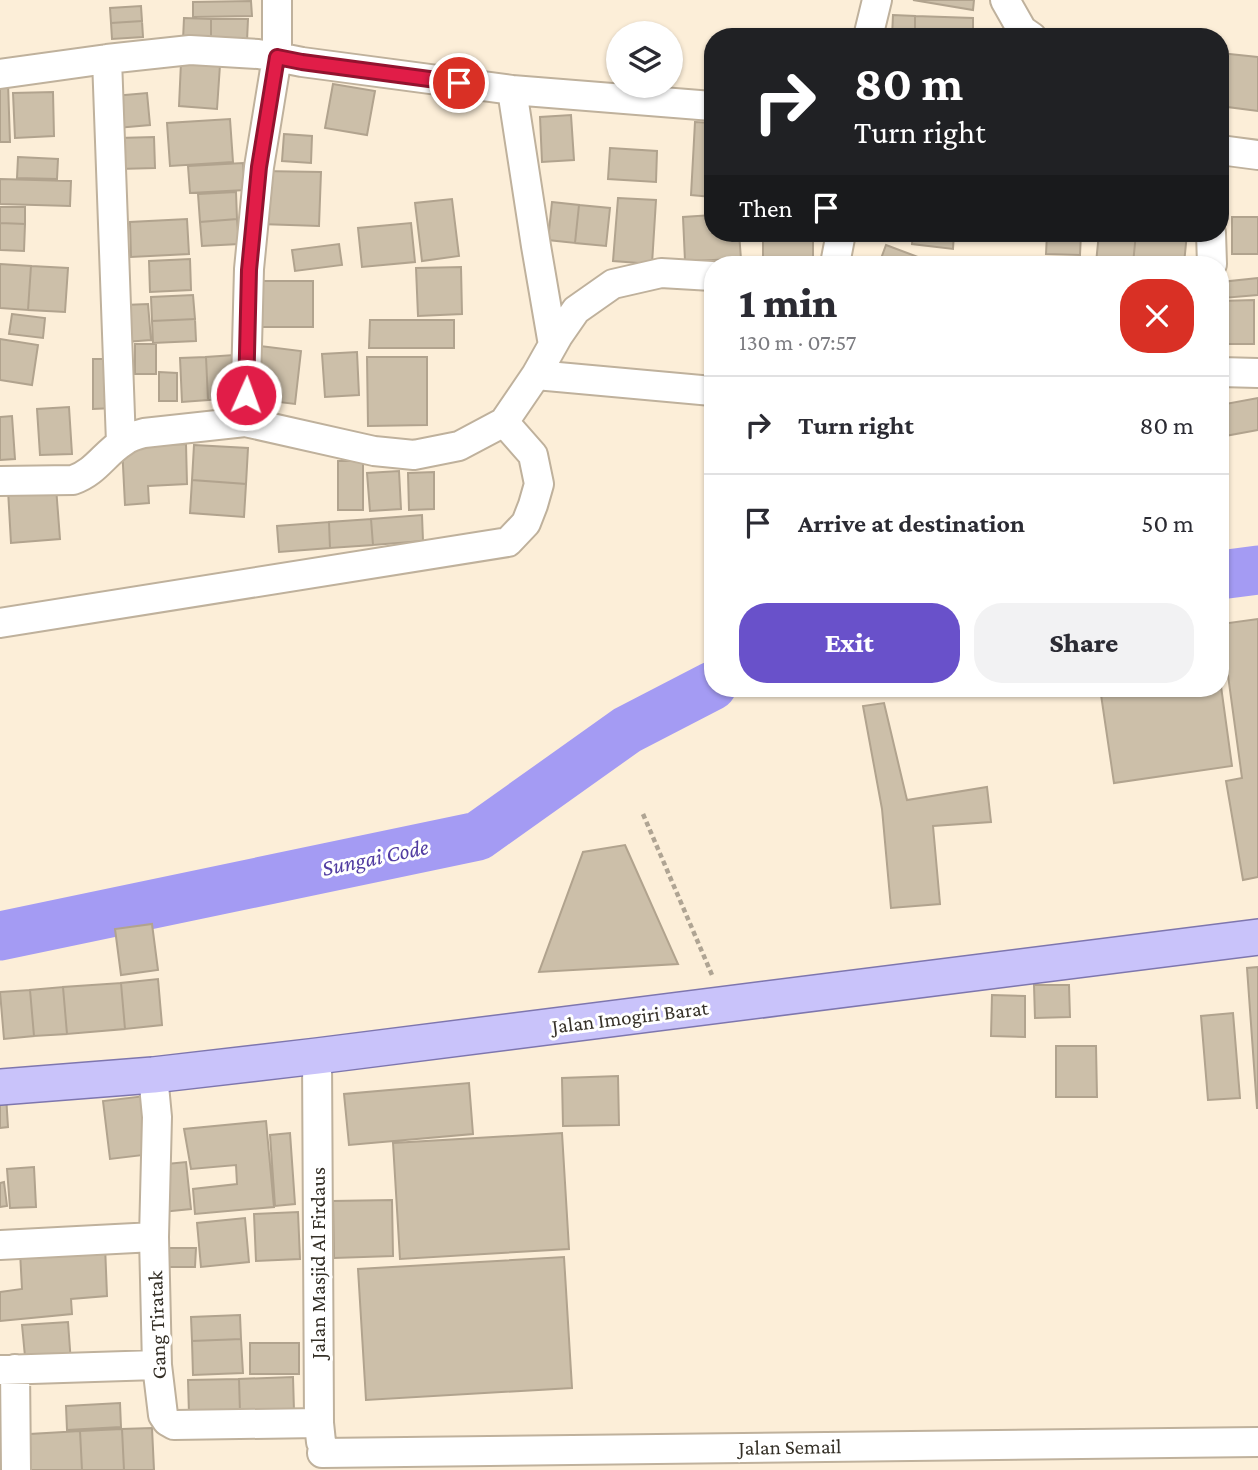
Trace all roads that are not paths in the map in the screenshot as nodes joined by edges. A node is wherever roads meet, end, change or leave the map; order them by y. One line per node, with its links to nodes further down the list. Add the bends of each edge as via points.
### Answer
1 (277, 0): 6 (street)
2 (877, 0): 4 (street)
3 (1005, 0): 5 (street)
4 (870, 28)
5 (1021, 28)
6 (277, 57): 7 (street, via 190,50); 9 (street); 19 (street, via 259,167 249,270)
7 (107, 59): 8 (street); 21 (street)
8 (0, 74)
9 (512, 90): 10 (street); 14 (street)
10 (704, 105)
11 (1229, 151): 12 (street)
12 (1258, 155)
13 (704, 276): 14 (street, via 661,273 613,284 576,310)
14 (553, 345): 17 (street)
15 (1229, 372): 16 (street)
16 (1258, 373)
17 (536, 375): 18 (street); 20 (street)
18 (704, 390)
19 (245, 422): 20 (street, via 374,451 414,455 459,446); 21 (street, via 144,433)
20 (504, 422): 23 (street, via 533,455 539,484 526,523 509,542)
21 (121, 443): 22 (street, via 83,477)
22 (0, 481)
23 (0, 623)
24 (1258, 937): 25 (main road, Jalan Imogiri Barat)
25 (317, 1056): 26 (main road, Jalan Imogiri Barat); 32 (street, Jalan Masjid Al Firdaus)
26 (153, 1075): 27 (main road, Jalan Imogiri Barat); 28 (street, Gang Tiratak, via 157,1117)
27 (0, 1087)
28 (154, 1237): 29 (street); 30 (street, Gang Tiratak)
29 (0, 1245)
30 (157, 1365): 31 (street); 32 (street, Gang Tiratak, via 163,1415 170,1424)
31 (8, 1370): 38 (street)
32 (319, 1423): 37 (street, Jalan Masjid Al Firdaus)
33 (1258, 1442): 34 (street, Jalan Semail)
34 (889, 1458): 35 (street, Jalan Semail)
35 (780, 1459): 36 (street, Jalan Semail)
36 (446, 1461): 37 (street, Jalan Semail)
37 (322, 1462)
38 (16, 1470)

